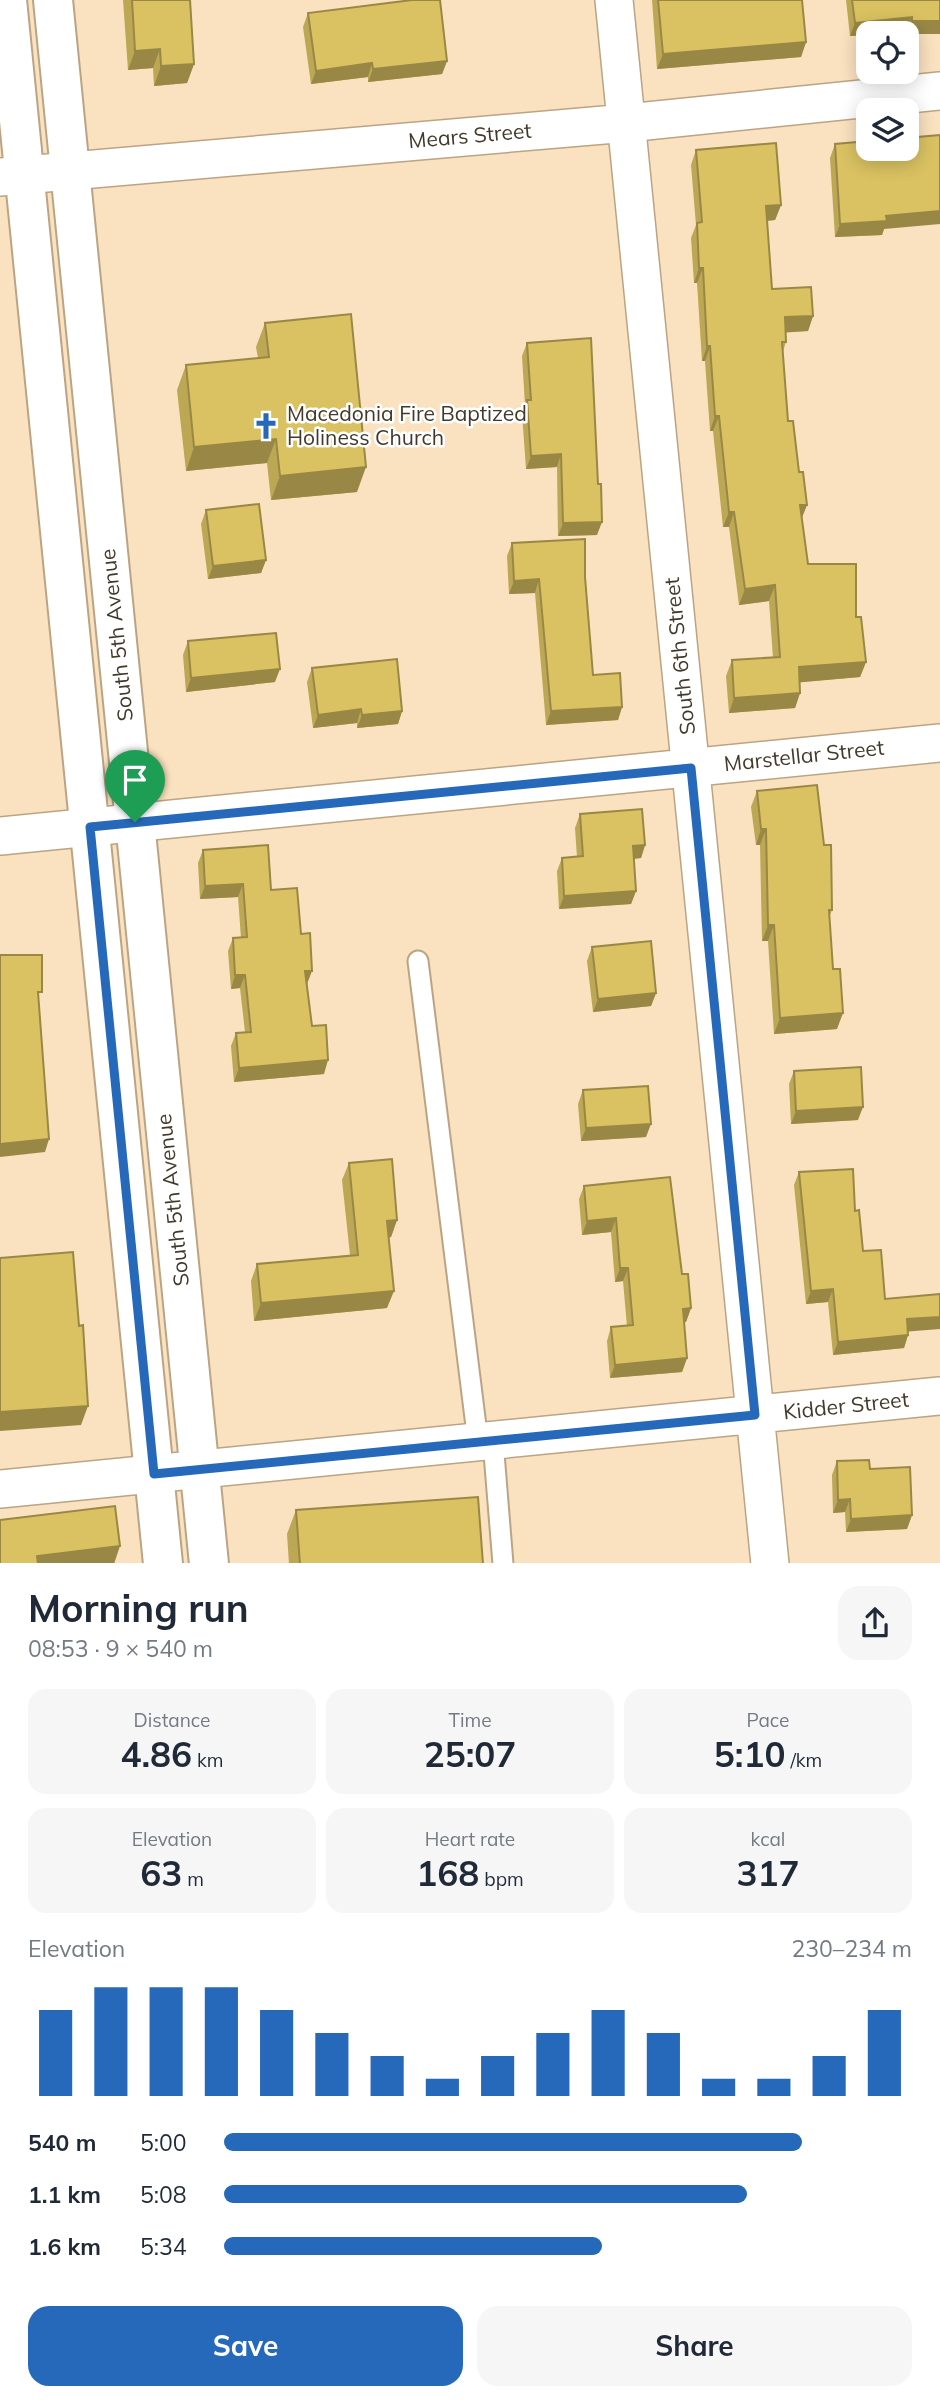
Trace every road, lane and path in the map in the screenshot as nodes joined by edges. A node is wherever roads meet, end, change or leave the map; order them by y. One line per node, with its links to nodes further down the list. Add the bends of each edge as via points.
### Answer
1 (7, 0): 7 (street)
2 (53, 0): 6 (street, South 5th Avenue)
3 (614, 0): 5 (street, South 6th Street)
4 (940, 90): 5 (street, Mears Street)
5 (626, 123): 6 (street, Mears Street); 9 (street, South 6th Street)
6 (70, 170): 7 (street, Mears Street); 10 (street, South 5th Avenue)
7 (12, 175): 11 (street)
8 (940, 743): 9 (street, Marstellar Street)
9 (691, 768): 10 (street, Marstellar Street); 15 (street, South 6th Street)
10 (135, 822): 11 (street, Marstellar Street); 17 (street, South 5th Avenue)
11 (90, 827): 12 (street, Marstellar Street); 18 (street)
12 (0, 836)
13 (418, 961): 16 (lane)
14 (940, 1396): 15 (street, Kidder Street)
15 (755, 1415): 16 (street, Kidder Street); 23 (street, South 6th Street)
16 (486, 1441): 17 (street, Kidder Street); 22 (lane)
17 (200, 1469): 18 (street, Kidder Street); 21 (street, South 5th Avenue)
18 (154, 1474): 19 (street, Kidder Street); 20 (street)
19 (0, 1489)
20 (163, 1563)
21 (209, 1563)
22 (503, 1563)
23 (770, 1563)

